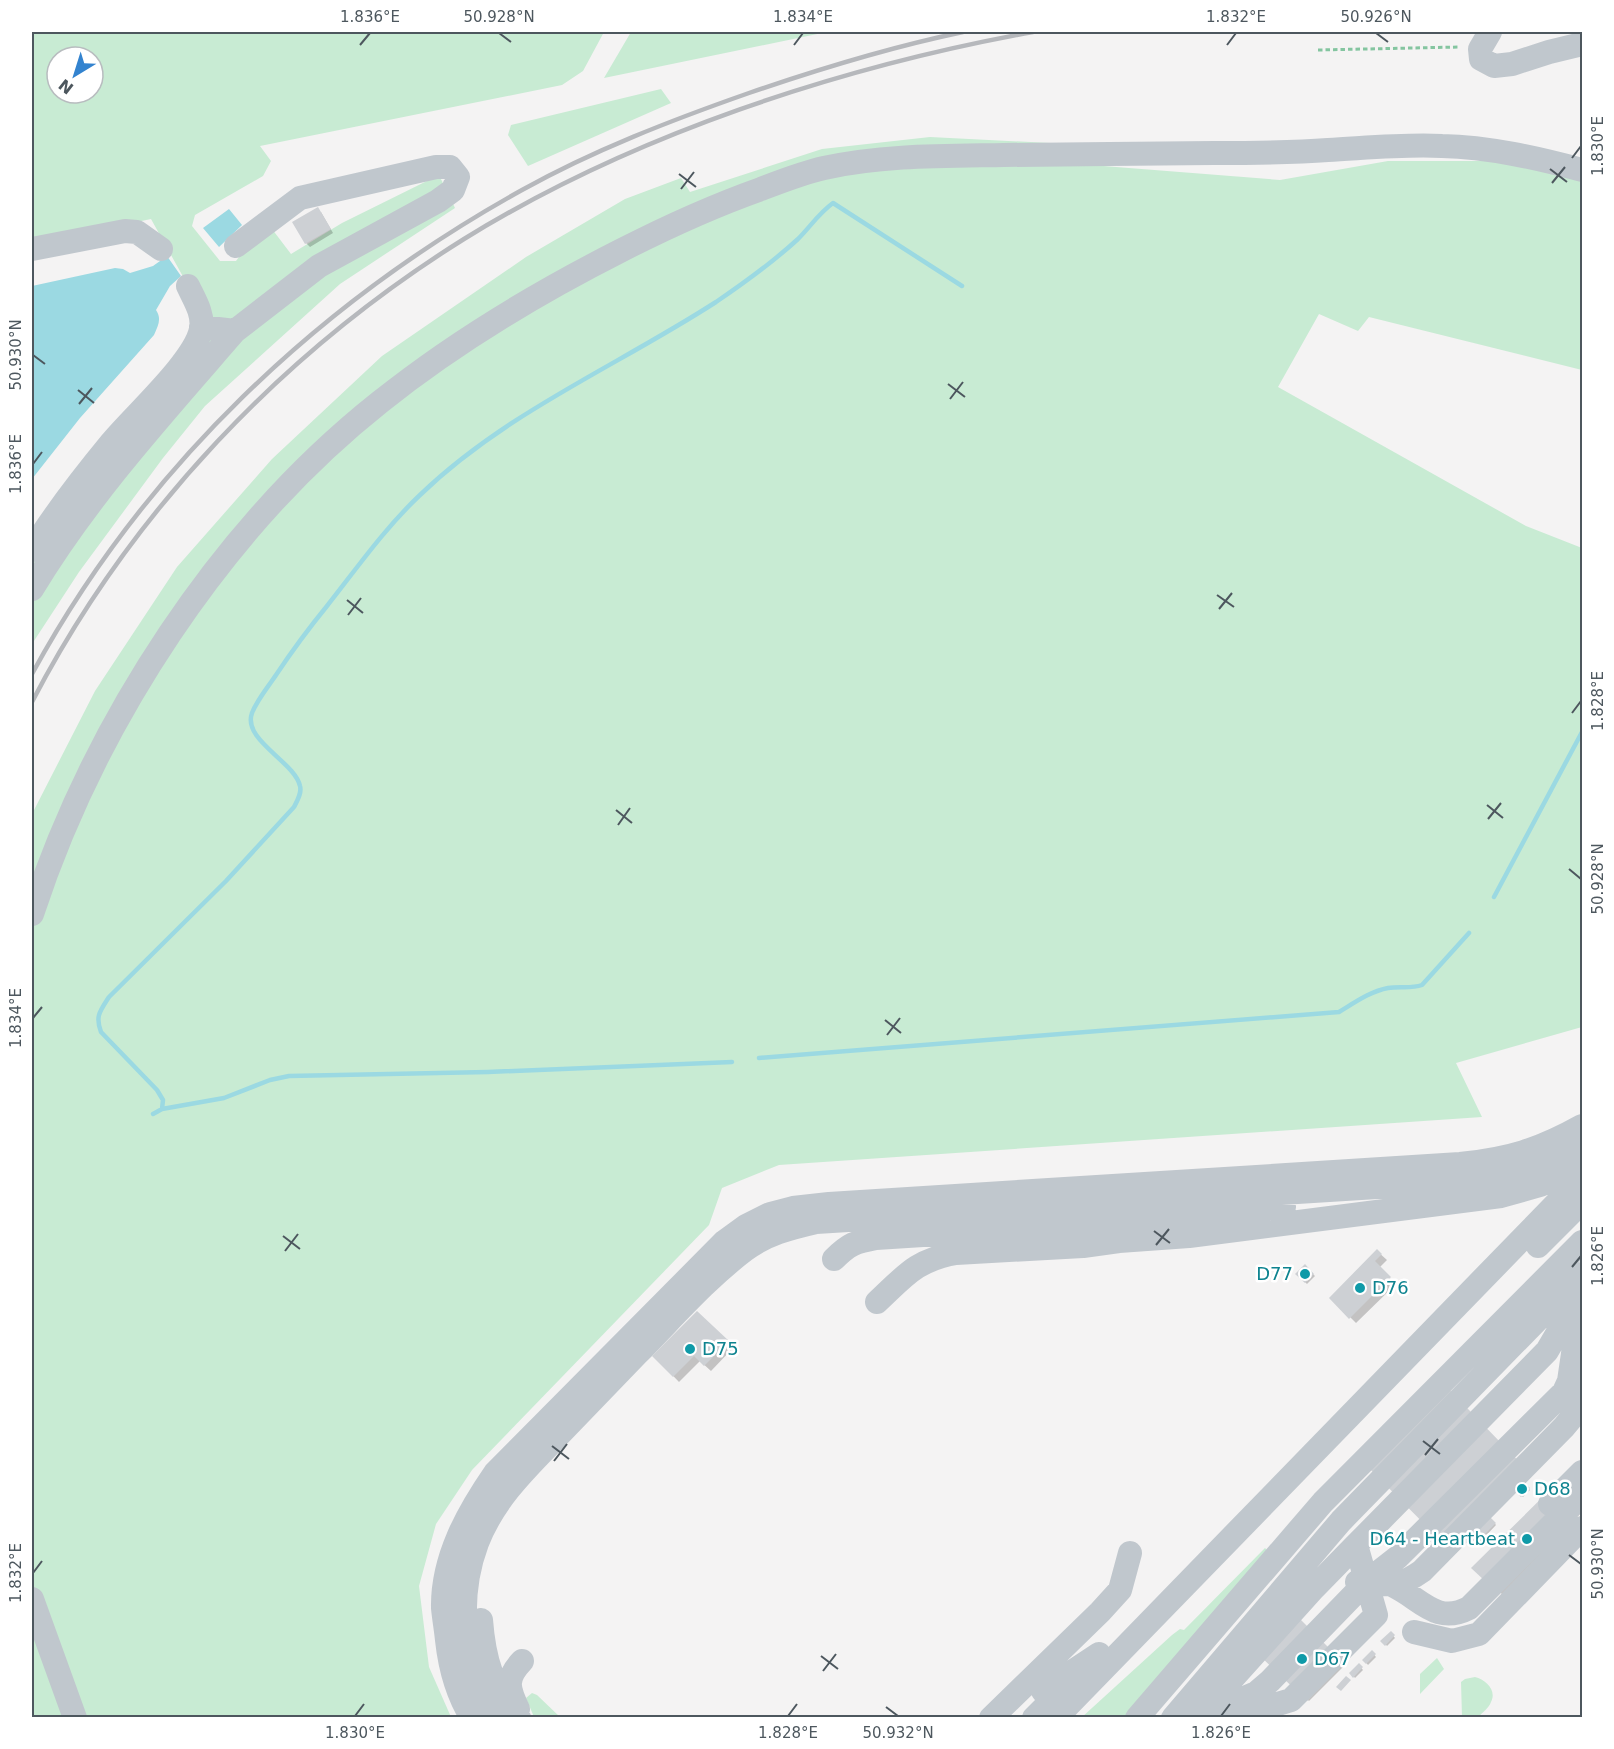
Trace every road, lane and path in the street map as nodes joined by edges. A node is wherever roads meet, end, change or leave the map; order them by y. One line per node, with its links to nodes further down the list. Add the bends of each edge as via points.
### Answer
1 (1485, 40): 2 (lane, via 1481,59 1494,66); 3 (path, via 1456,46)
2 (1582, 44)
3 (1318, 50)
4 (1582, 170): 13 (lane, via 1521,156 1441,146 1288,153 922,156 847,164 800,174 678,222 548,288 470,338 379,403 285,489 240,538 183,614 108,735 63,828)
5 (236, 246): 10 (lane, via 300,198 436,167 450,167 458,177 453,190 438,201 319,266)
6 (32, 249): 7 (lane, via 125,231 137,232)
7 (161, 249)
8 (188, 286): 9 (lane)
9 (201, 327): 10 (lane); 11 (lane, via 196,344 182,364 111,444)
10 (235, 331): 12 (lane, via 117,468)
11 (32, 550)
12 (32, 589)
13 (32, 914)
14 (1582, 1126): 50 (lane, via 1532,1151 1497,1160 820,1205 770,1214 746,1226 703,1262 495,1473 474,1503 458,1535 447,1571 443,1607 451,1669)
15 (1582, 1146): 18 (lane, via 1519,1173)
16 (1582, 1166): 30 (lane, via 1540,1185 1398,1224 1266,1243 1165,1253 1083,1246 938,1256 912,1269)
17 (1582, 1177): 26 (lane)
18 (1438, 1183): 21 (lane); 22 (lane, via 1238,1213)
19 (1582, 1187): 34 (lane)
20 (1582, 1202): 57 (lane)
21 (805, 1224): 22 (lane, via 842,1230 923,1224); 51 (lane, via 765,1238 724,1267 498,1501 477,1544 465,1609 472,1667)
22 (1000, 1231): 25 (lane, via 876,1238 855,1242)
23 (1582, 1242): 58 (lane, via 1323,1502)
24 (1582, 1247): 28 (lane)
25 (834, 1259)
26 (1497, 1265): 34 (lane); 45 (lane, via 1434,1315)
27 (1582, 1268): 28 (lane)
28 (1572, 1277): 35 (lane); 59 (lane, via 1333,1510)
29 (1582, 1292): 37 (lane, via 1547,1352); 39 (lane, via 1556,1358 1366,1554); 39 (lane, via 1578,1387 1570,1405 1408,1567); 62 (lane, via 1313,1569)
30 (877, 1302)
31 (1582, 1398): 40 (lane, via 1579,1409 1564,1427 1436,1557)
32 (1582, 1472): 40 (lane, via 1456,1597 1434,1594 1421,1584)
33 (1582, 1495): 40 (lane, via 1461,1612 1434,1611)
34 (1252, 1517): 56 (lane)
35 (1337, 1526): 60 (lane); 61 (lane)
36 (1582, 1528): 44 (lane, via 1479,1634 1452,1641)
37 (1356, 1545): 39 (lane); 63 (lane)
38 (1130, 1553): 41 (lane)
39 (1365, 1582): 40 (lane); 48 (lane, via 1376,1615 1291,1700); 63 (lane, via 1346,1582 1249,1681)
40 (1402, 1583)
41 (1120, 1590): 47 (lane, via 1108,1623); 53 (lane)
42 (32, 1599): 49 (lane)
43 (481, 1620): 52 (lane, via 490,1674 496,1688)
44 (1414, 1632)
45 (1099, 1654): 47 (lane); 55 (lane)
46 (522, 1660): 52 (lane, via 511,1672 510,1684)
47 (1041, 1693): 54 (lane)
48 (1268, 1707): 63 (lane); 64 (lane)
49 (75, 1718)
50 (472, 1718)
51 (494, 1718)
52 (521, 1718)
53 (991, 1718)
54 (1017, 1718)
55 (1034, 1718)
56 (1056, 1718)
57 (1072, 1718)
58 (1137, 1718)
59 (1149, 1718)
60 (1162, 1718)
61 (1173, 1718)
62 (1185, 1718)
63 (1201, 1718)
64 (1246, 1718)

